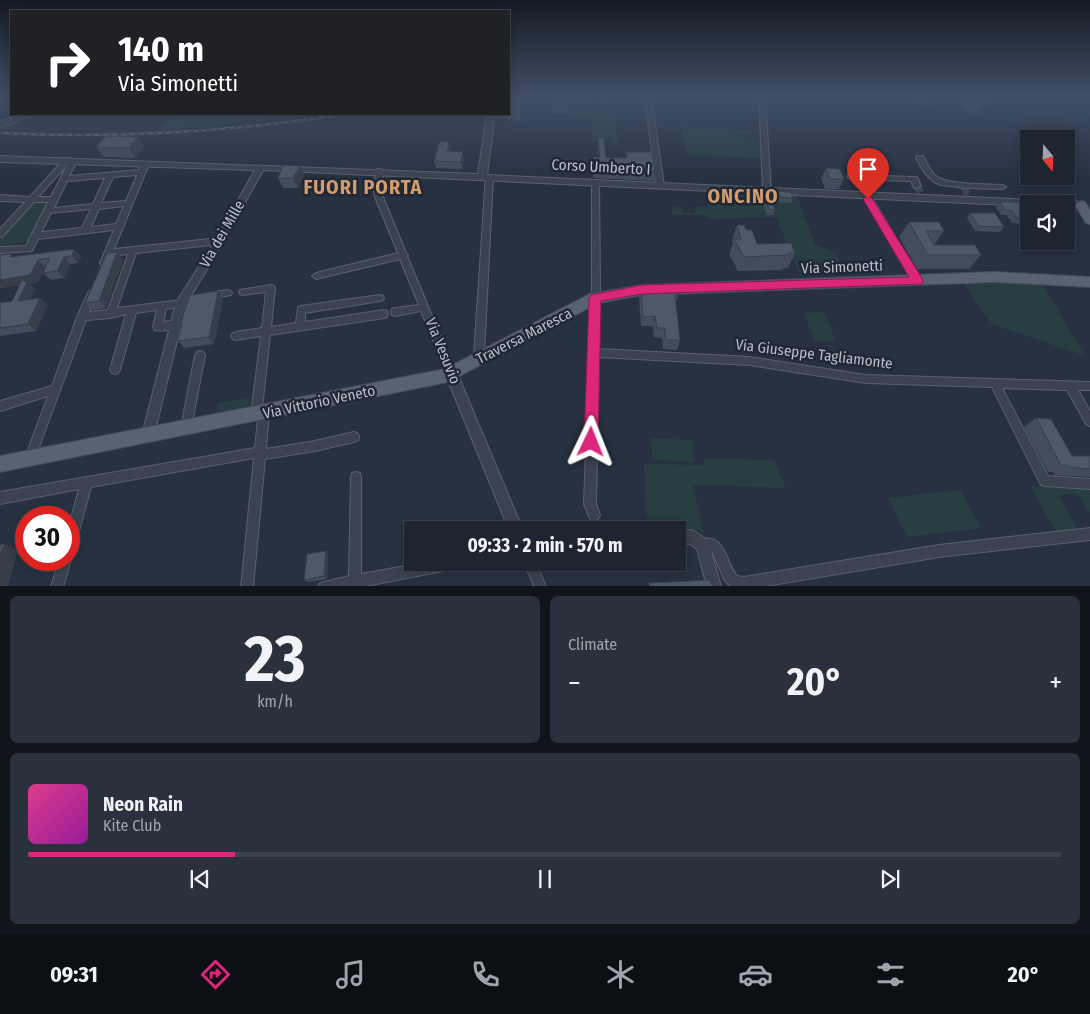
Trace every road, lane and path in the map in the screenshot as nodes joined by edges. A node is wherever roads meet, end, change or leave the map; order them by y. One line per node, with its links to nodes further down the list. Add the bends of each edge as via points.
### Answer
1 (490, 124): 12 (street)
2 (652, 124): 16 (street)
3 (763, 124): 19 (street)
4 (920, 158): 18 (street, via 938,182 956,183 963,187)
5 (0, 159): 6 (street, Corso Umberto I)
6 (71, 160): 7 (street, Corso Umberto I); 14 (street); 22 (street)
7 (145, 164): 8 (street, Corso Umberto I); 10 (street)
8 (260, 168): 9 (street, Corso Umberto I); 34 (street, Via dei Mille)
9 (380, 171): 12 (street, Corso Umberto I); 38 (street, Via Vesuvio, via 377,191)
10 (140, 172): 11 (street); 25 (street)
11 (110, 175): 14 (street); 27 (street)
12 (486, 177): 15 (street, Corso Umberto I); 62 (street)
13 (851, 177): 17 (street, via 914,179)
14 (63, 179): 23 (street)
15 (595, 183): 16 (street, Corso Umberto I); 47 (street)
16 (660, 186): 19 (street, Corso Umberto I)
17 (917, 186)
18 (1002, 187)
19 (767, 191): 20 (street, Corso Umberto I)
20 (866, 195): 24 (street, Corso Umberto I); 42 (street)
21 (0, 198): 22 (street)
22 (33, 200): 23 (street); 32 (street)
23 (53, 200): 28 (street)
24 (1020, 202)
25 (128, 203): 27 (street); 30 (street)
26 (1085, 205): 29 (main road)
27 (96, 206): 28 (street); 31 (street)
28 (47, 211): 33 (street)
29 (1090, 220)
30 (118, 227): 31 (street); 37 (street)
31 (85, 231): 33 (street)
32 (0, 234)
33 (35, 236): 35 (street, via 28,249)
34 (220, 241): 36 (street); 48 (street, Via dei Mille)
35 (0, 250)
36 (132, 250): 37 (street); 53 (street)
37 (108, 253): 39 (street)
38 (404, 255): 40 (street); 50 (street, Via Vesuvio)
39 (101, 271)
40 (316, 276)
41 (97, 280): 55 (street)
42 (918, 281): 43 (main road, Via Simonetti, via 995,277); 47 (main road, Via Simonetti, via 642,290)
43 (1090, 282)
44 (243, 292): 58 (street, via 270,288)
45 (228, 293): 48 (street)
46 (380, 298): 57 (street, via 301,310)
47 (595, 298): 60 (street); 62 (main road, Traversa Maresca)
48 (189, 299): 49 (street); 56 (street, Via dei Mille)
49 (162, 306): 51 (street); 56 (street, via 158,327)
50 (425, 307): 52 (street); 64 (street, Via Vesuvio)
51 (132, 310): 53 (street); 63 (street)
52 (395, 312)
53 (111, 314): 55 (street)
54 (384, 314): 57 (street)
55 (82, 317): 68 (street)
56 (176, 324): 73 (street, Via dei Mille)
57 (300, 326): 58 (street)
58 (265, 332): 59 (street); 70 (street)
59 (236, 336)
60 (594, 353): 65 (street, Via Giuseppe Tagliamonte, via 749,361 866,378); 83 (street, via 590,504)
61 (200, 356): 72 (street)
62 (481, 359): 64 (main road, Traversa Maresca)
63 (115, 370)
64 (451, 374): 70 (main road, Via Vittorio Veneto); 84 (street, Via Vesuvio)
65 (995, 383): 66 (street, Via Giuseppe Tagliamonte); 80 (street, via 1045,482)
66 (1070, 386): 67 (street, Via Giuseppe Tagliamonte); 71 (street)
67 (1090, 386)
68 (54, 390): 69 (street); 76 (street)
69 (0, 406)
70 (260, 414): 72 (main road, Via Vittorio Veneto); 75 (street)
71 (1090, 421)
72 (186, 428): 73 (main road, Via Vittorio Veneto)
73 (148, 435): 76 (main road, Via Vittorio Veneto)
74 (354, 437): 75 (street)
75 (260, 453): 79 (street); 93 (street)
76 (30, 458): 77 (main road, Via Vittorio Veneto)
77 (0, 464)
78 (356, 477): 91 (street)
79 (87, 482): 81 (street); 82 (street)
80 (1090, 484)
81 (0, 498)
82 (80, 507)
83 (594, 515)
84 (512, 521)
85 (1090, 534): 87 (street, via 939,551 744,583 734,582 728,575 716,547)
86 (686, 537): 87 (street, via 692,537)
87 (703, 545): 96 (street)
88 (62, 571): 92 (street)
89 (413, 571): 91 (street)
90 (534, 571): 95 (street)
91 (355, 581): 94 (street)
92 (57, 586)
93 (247, 586)
94 (324, 586)
95 (540, 586)
96 (714, 586)

